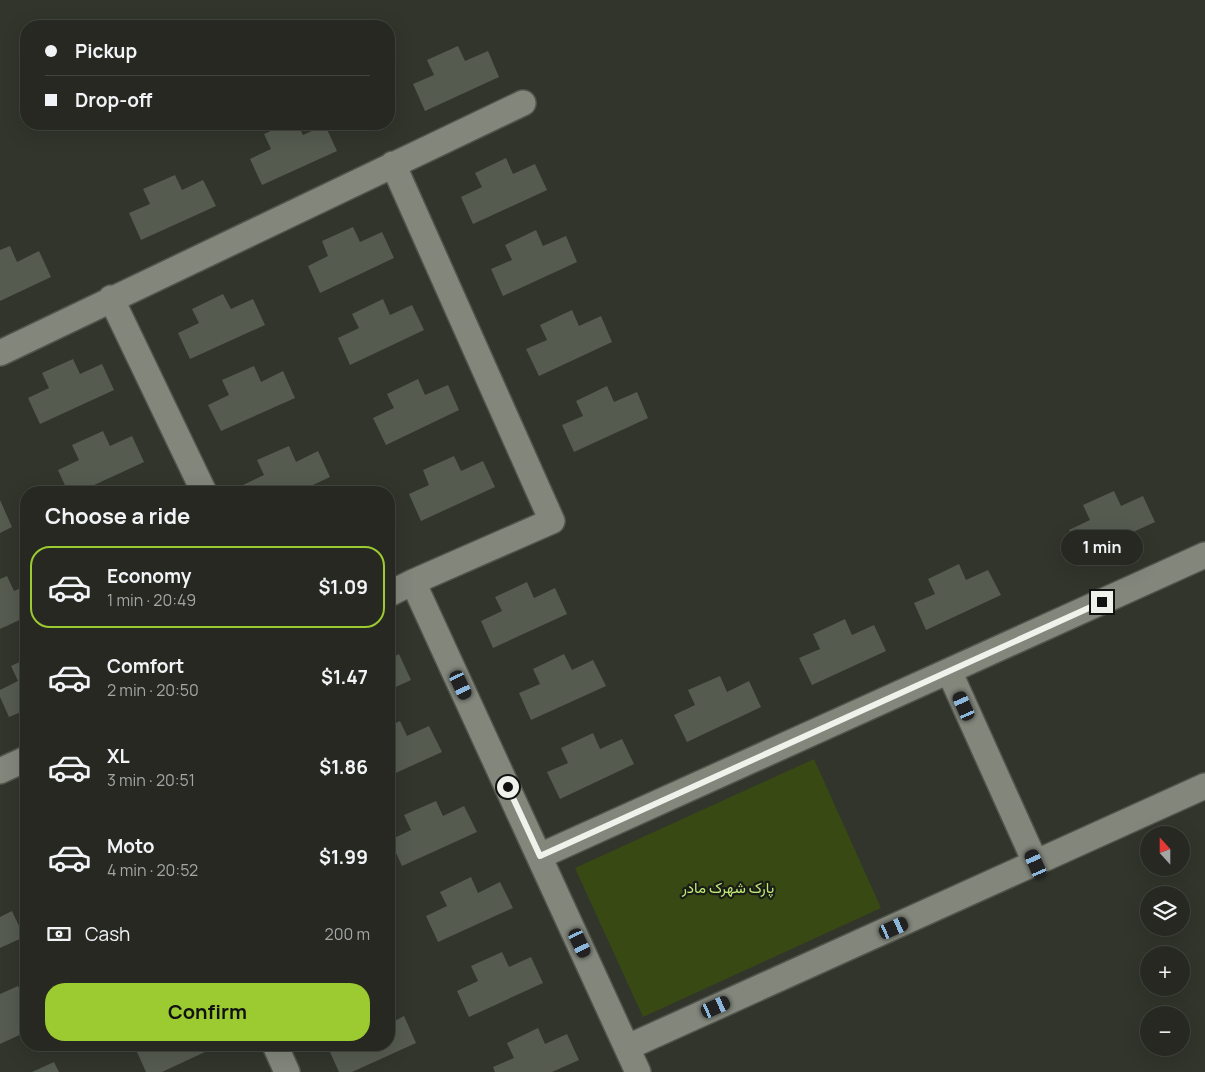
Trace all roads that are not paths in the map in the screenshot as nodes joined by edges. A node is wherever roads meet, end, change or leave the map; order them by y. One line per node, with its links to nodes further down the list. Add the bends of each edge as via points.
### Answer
1 (523, 103): 2 (street)
2 (393, 164): 3 (street); 7 (street, via 552,521)
3 (111, 298): 4 (street); 5 (street)
4 (0, 353)
5 (201, 486)
6 (1205, 555): 9 (street)
7 (414, 582): 8 (street); 13 (street)
8 (395, 591)
9 (948, 671): 13 (street); 14 (street)
10 (20, 762): 11 (street)
11 (0, 771)
12 (1205, 786): 14 (street)
13 (540, 856): 15 (street)
14 (1036, 864): 15 (street)
15 (628, 1047): 18 (street)
16 (278, 1051): 17 (street)
17 (287, 1072)
18 (638, 1072)

